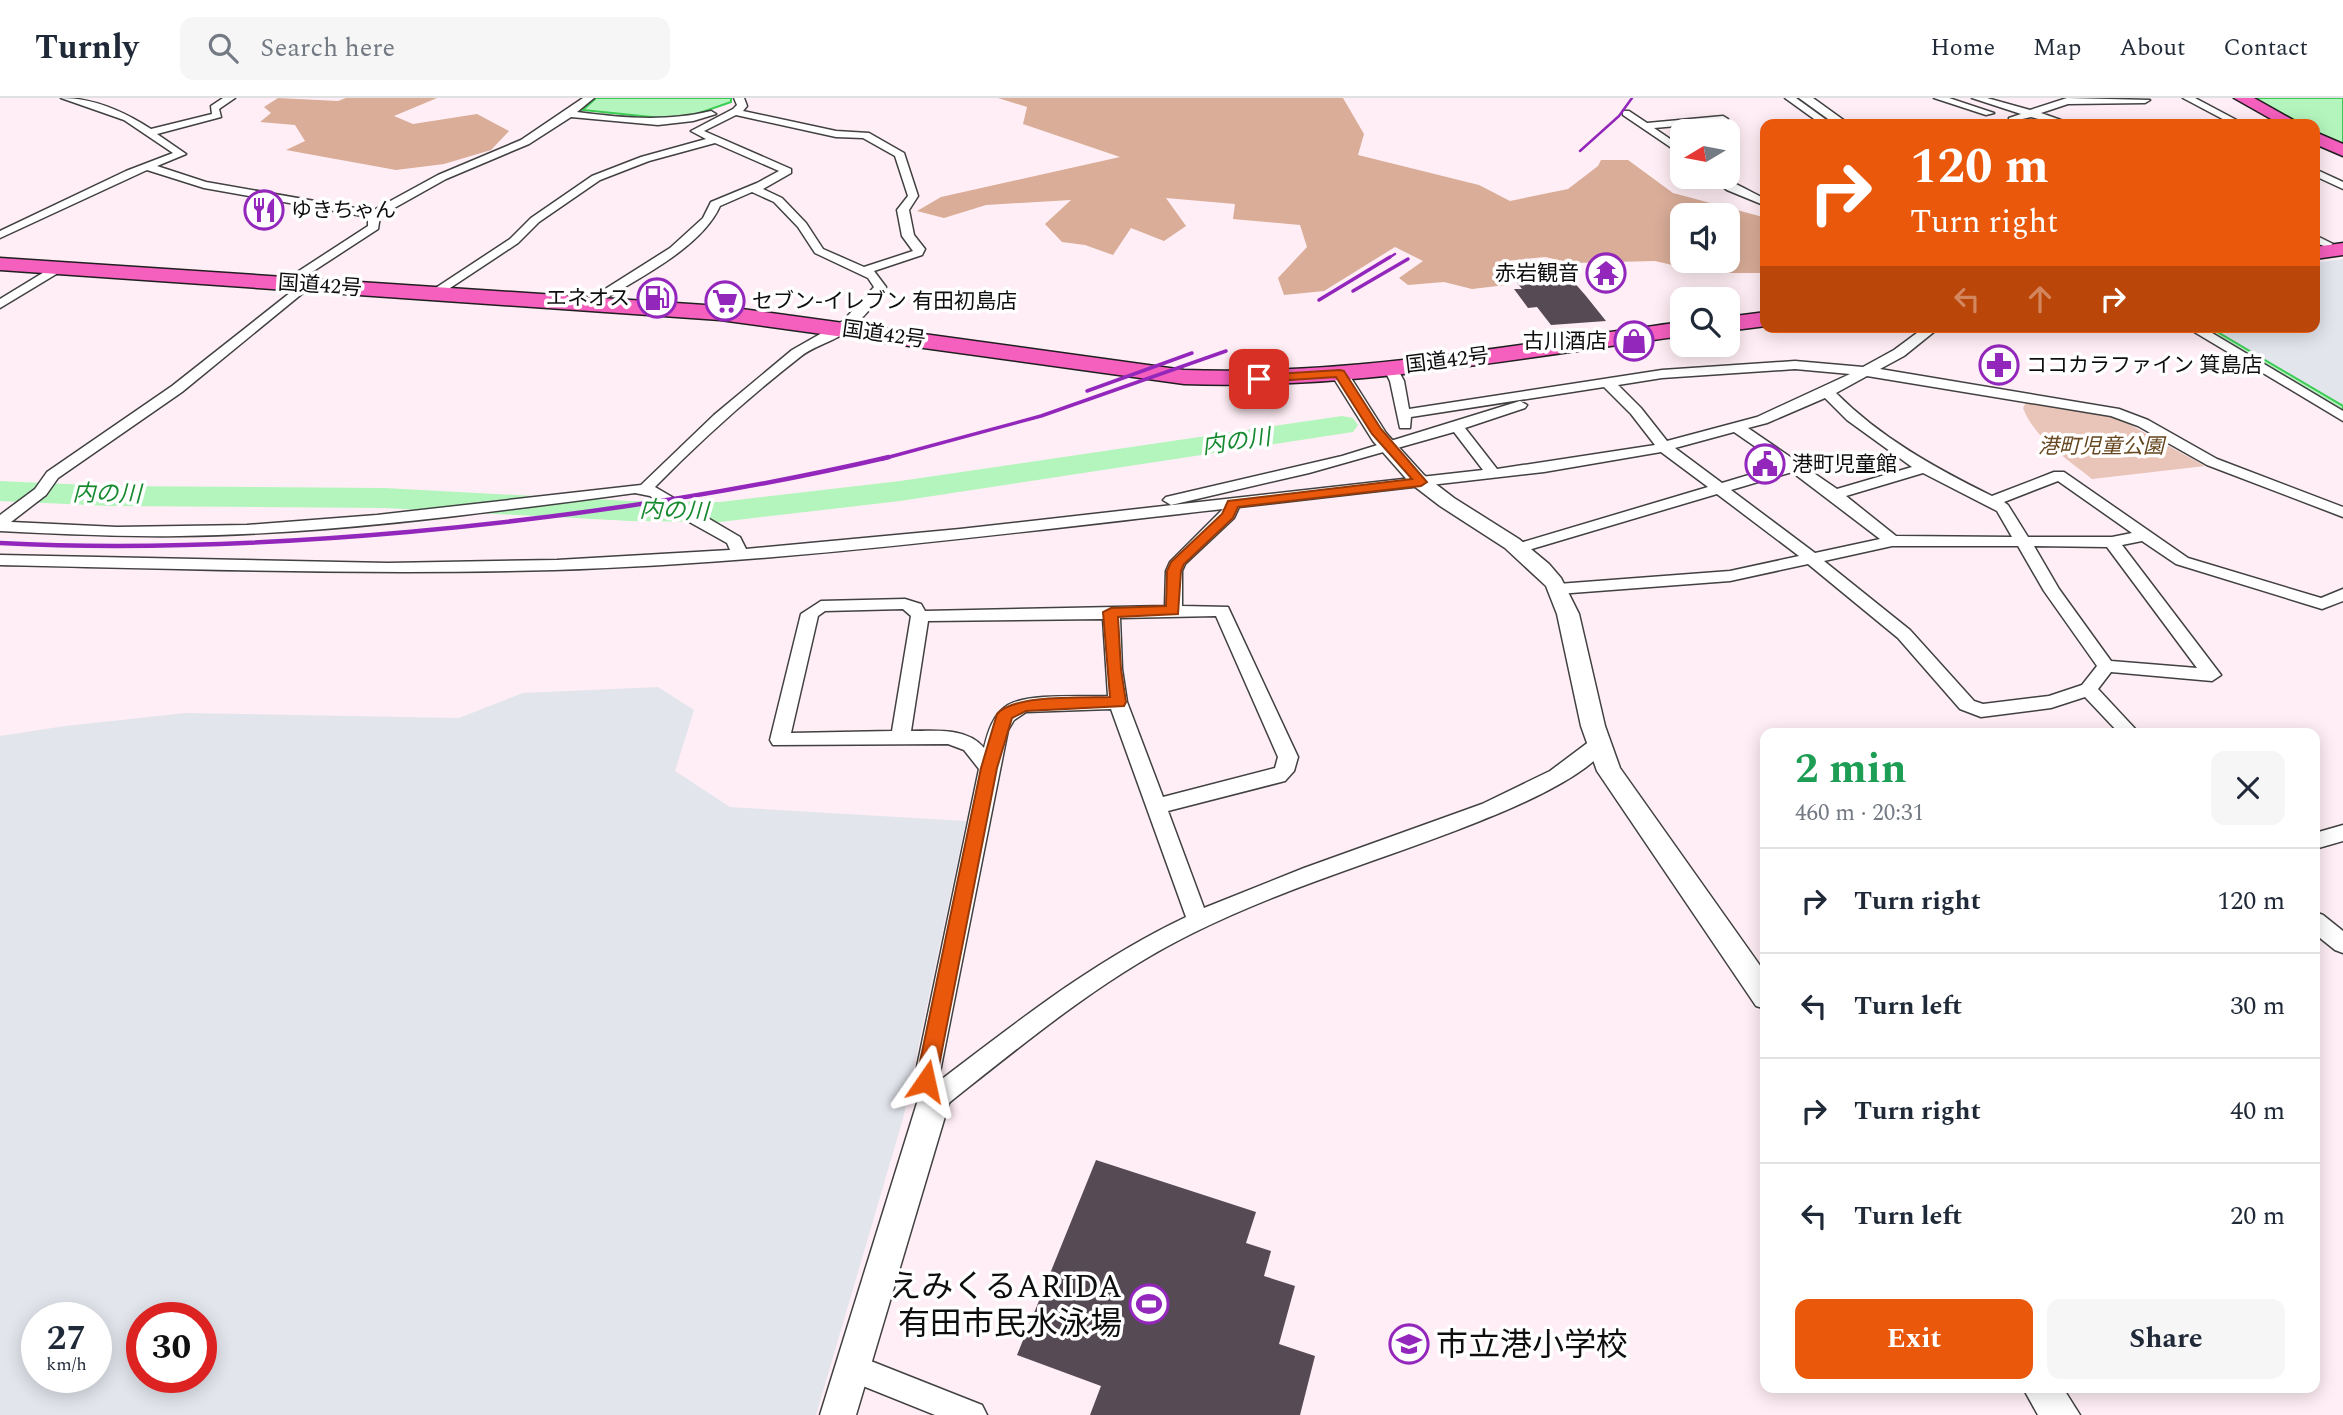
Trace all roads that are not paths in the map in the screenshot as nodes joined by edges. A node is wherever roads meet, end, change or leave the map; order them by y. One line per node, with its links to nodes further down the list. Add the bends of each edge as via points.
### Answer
1 (66, 98): 25 (street, via 110,110)
2 (230, 98): 25 (street, via 214,108 218,115)
3 (589, 98): 14 (street)
4 (1790, 98): 16 (street)
5 (1805, 98): 17 (street)
6 (1939, 98): 18 (street)
7 (1977, 98): 15 (street)
8 (2188, 98): 21 (street)
9 (2242, 98): 22 (highway)
10 (2075, 99): 11 (street); 15 (street)
11 (2145, 100)
12 (739, 104): 14 (street, via 677,122); 27 (street, via 696,131); 40 (street, via 836,134 864,135 898,152 914,196 903,210 908,236 918,253)
13 (1626, 113): 24 (street)
14 (569, 114): 36 (street, via 526,142 442,177)
15 (2032, 114): 19 (street); 20 (street)
16 (1820, 119)
17 (1836, 119)
18 (2009, 119)
19 (2015, 119)
20 (2050, 119)
21 (2229, 119)
22 (2282, 119)
23 (1670, 124): 24 (street)
24 (1647, 126): 28 (street)
25 (148, 133): 30 (street, via 181,154)
26 (2320, 139): 29 (highway)
27 (715, 140): 33 (street, via 787,171); 42 (street, via 596,178 535,220 514,241)
28 (1670, 143)
29 (2343, 151)
30 (148, 167): 36 (street, via 204,185); 37 (street)
31 (2320, 174): 32 (street)
32 (2343, 186)
33 (755, 187): 40 (street, via 778,200 819,251); 43 (street, via 715,204 708,220 669,254)
34 (1733, 189): 35 (street)
35 (1760, 200)
36 (374, 215): 41 (street, via 374,227)
37 (0, 236)
38 (0, 264): 39 (highway, 国道42号)
39 (59, 267): 41 (highway, 国道42号); 44 (street)
40 (863, 271): 47 (street, via 880,287)
41 (297, 284): 42 (highway, 国道42号); 73 (street, via 185,383 52,475 41,492)
42 (434, 293): 43 (highway, 国道42号)
43 (589, 303): 47 (highway, 国道42号)
44 (0, 304)
45 (1760, 320): 46 (highway)
46 (1740, 322)
47 (841, 328): 53 (highway, 国道42号, via 1184,377 1281,379); 67 (street, via 801,350 751,391)
48 (1670, 331): 51 (highway, 国道42号)
49 (1926, 333): 52 (street)
50 (2202, 333): 58 (street)
51 (1390, 367): 53 (highway, 国道42号); 57 (street)
52 (1867, 371): 54 (street, via 1774,365 1686,371); 56 (street); 72 (street, via 2113,412 2143,423 2212,463)
53 (1340, 374): 61 (street, via 1364,414)
54 (1608, 383): 55 (street); 62 (street)
55 (1565, 390): 57 (street); 59 (street)
56 (1828, 392): 60 (street); 64 (street, via 1852,417)
57 (1405, 414): 61 (street)
58 (2343, 417)
59 (1457, 427): 61 (street); 65 (street)
60 (1738, 428): 62 (street); 63 (street)
61 (1396, 445): 66 (street); 74 (street, via 1168,500 1014,518)
62 (1664, 447): 65 (street, via 1611,459); 68 (street)
63 (1793, 467): 68 (street); 69 (street)
64 (1924, 468): 69 (street); 70 (street)
65 (1493, 474): 66 (street)
66 (1421, 482): 71 (street); 79 (street)
67 (645, 489): 73 (street, via 425,516 275,527 117,532); 80 (street, via 734,540)
68 (1718, 489): 79 (street); 81 (street)
69 (1835, 495): 77 (street)
70 (1993, 501): 75 (street, via 2059,475); 76 (street, via 2003,508)
71 (1233, 503): 74 (street); 85 (street, via 1228,515 1178,562)
72 (2343, 512)
73 (0, 524)
74 (960, 534): 80 (street)
75 (2147, 535): 78 (street); 84 (street, via 2182,561 2322,604)
76 (2020, 540): 77 (street); 78 (street); 88 (street)
77 (1892, 541): 81 (street)
78 (2112, 542): 88 (street, via 2212,675)
79 (1519, 548): 83 (street)
80 (740, 554): 82 (street, via 557,565 388,568)
81 (1810, 557): 83 (street, via 1730,576); 89 (street, via 1904,634 1967,705 1981,710 2039,703)
82 (0, 560)
83 (1558, 589): 93 (street)
84 (2343, 594)
85 (1173, 611): 86 (street); 95 (street, via 1222,611 1288,757 1278,776)
86 (1111, 612): 87 (street); 90 (street)
87 (920, 616): 92 (street); 92 (street, via 905,604 821,607 810,614 780,740)
88 (2106, 666): 89 (street)
89 (2088, 689): 91 (street)
90 (1118, 702): 94 (street, via 1011,710 1002,721); 95 (street)
91 (2125, 728)
92 (900, 738): 94 (street, via 961,740)
93 (1597, 746): 98 (street, via 1544,785 1518,797); 101 (street, via 1619,787)
94 (989, 768): 102 (street, via 926,1081)
95 (1157, 806): 98 (street)
96 (2343, 833): 97 (street)
97 (2320, 840)
98 (1198, 920): 102 (street, via 1084,985)
99 (2320, 925): 100 (street)
100 (2343, 944)
101 (1760, 988)
102 (933, 1104): 103 (street)
103 (853, 1368): 105 (street); 106 (street)
104 (2046, 1393): 107 (street)
105 (838, 1415)
106 (972, 1415)
107 (2061, 1415)

